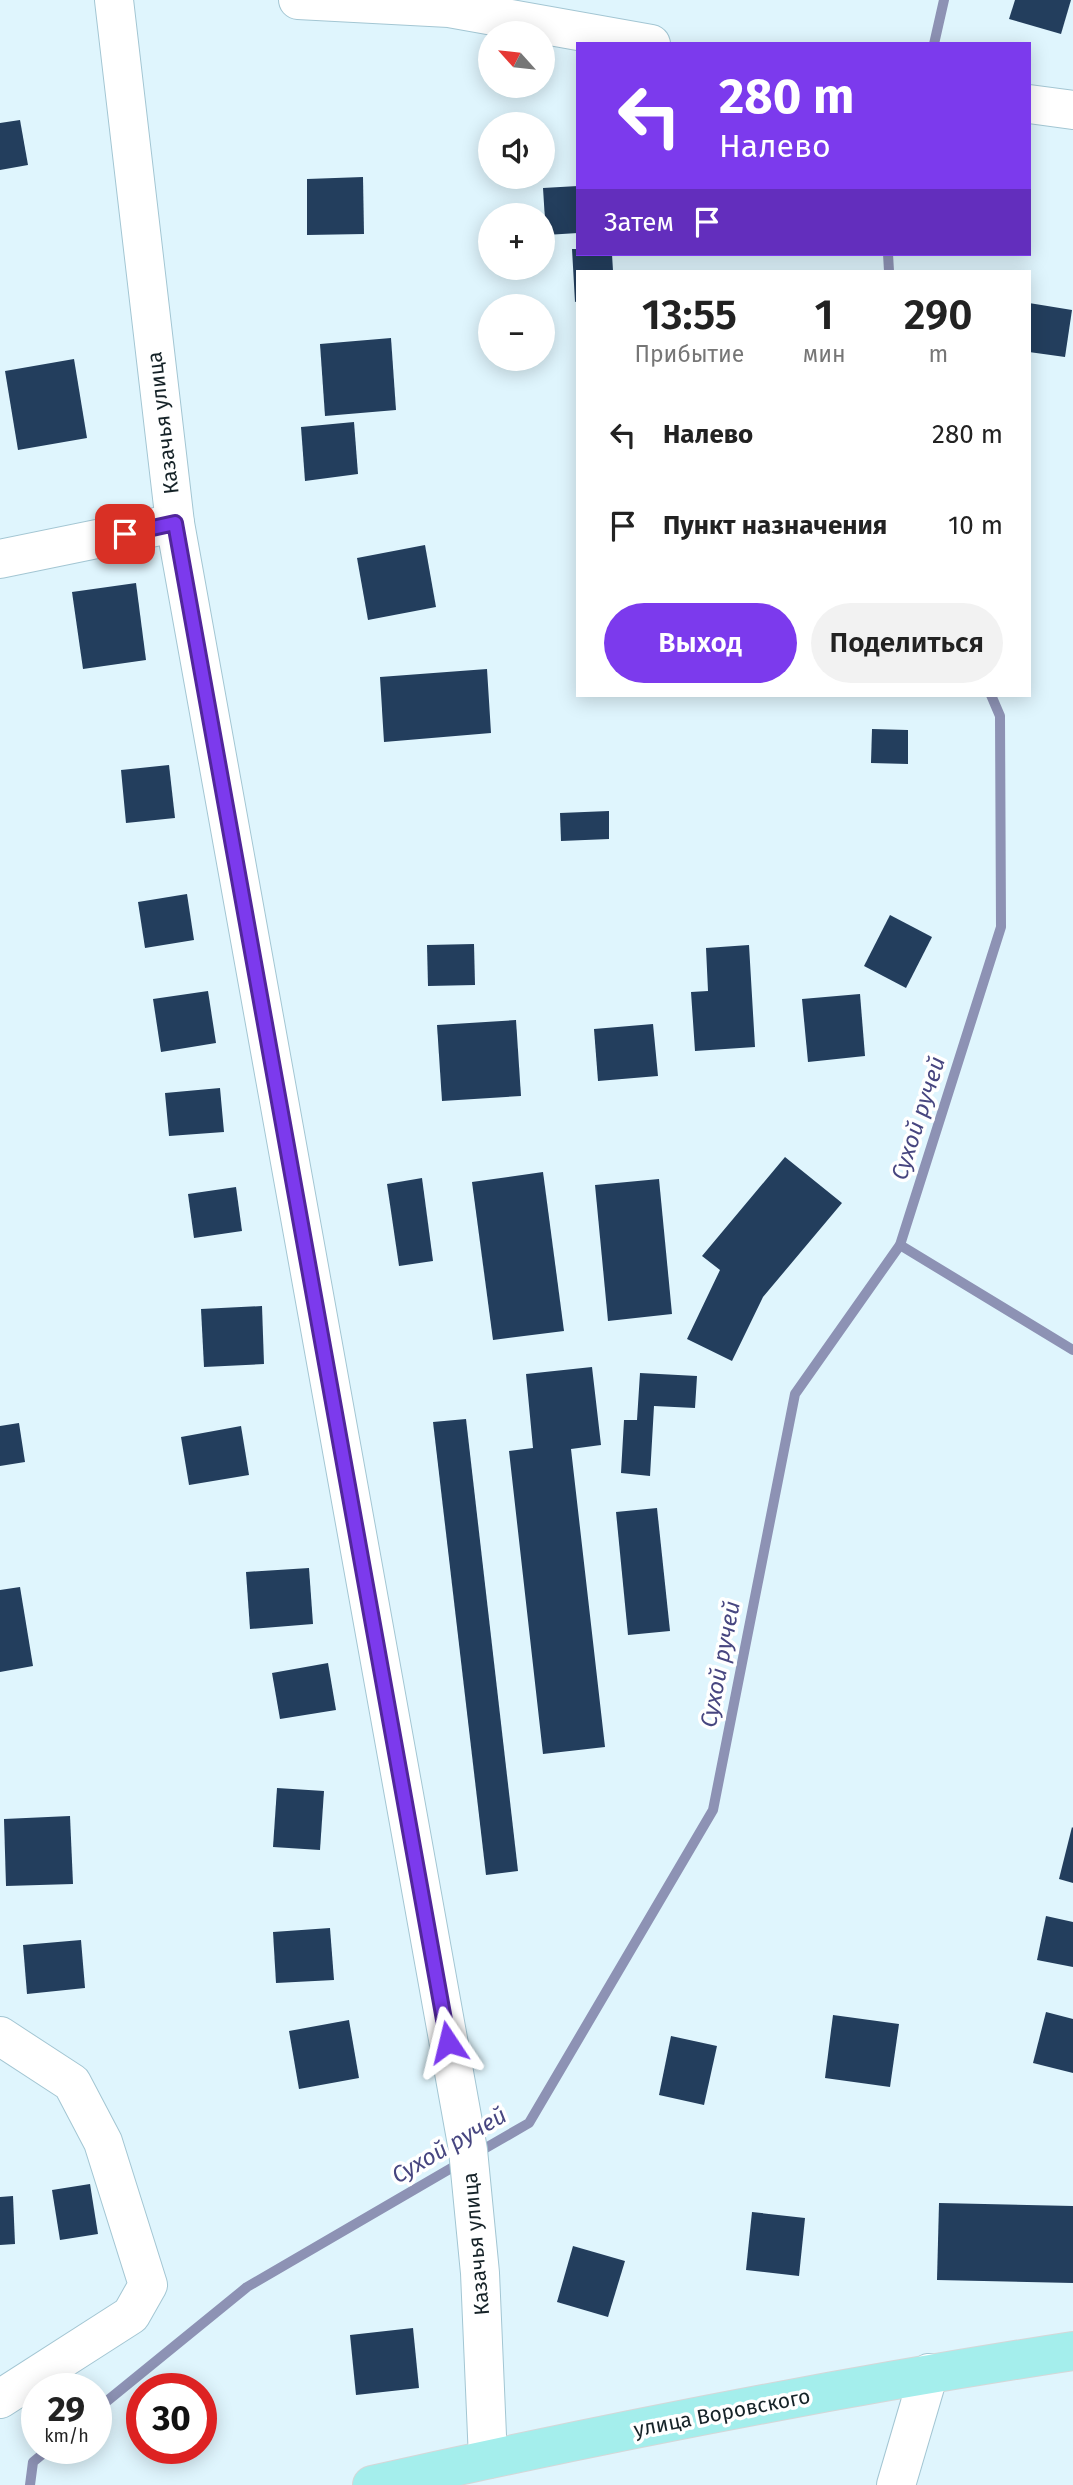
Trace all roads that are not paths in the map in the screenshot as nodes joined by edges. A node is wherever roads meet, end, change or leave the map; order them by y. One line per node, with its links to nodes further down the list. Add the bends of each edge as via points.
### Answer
1 (114, 0): 6 (street, Казачья улица)
2 (298, 0): 3 (street, via 449,8)
3 (640, 42)
4 (1031, 104): 5 (street)
5 (1073, 110)
6 (175, 523): 7 (street); 12 (street, Казачья улица, via 468,2150 480,2273)
7 (0, 559)
8 (0, 2036): 11 (street, via 72,2083 103,2142 148,2285 131,2315)
9 (1073, 2351): 10 (main road, улица Воровского)
10 (929, 2373): 12 (main road, улица Воровского); 14 (street)
11 (0, 2399)
12 (488, 2459): 13 (main road, улица Воровского)
13 (374, 2485)
14 (896, 2485)

